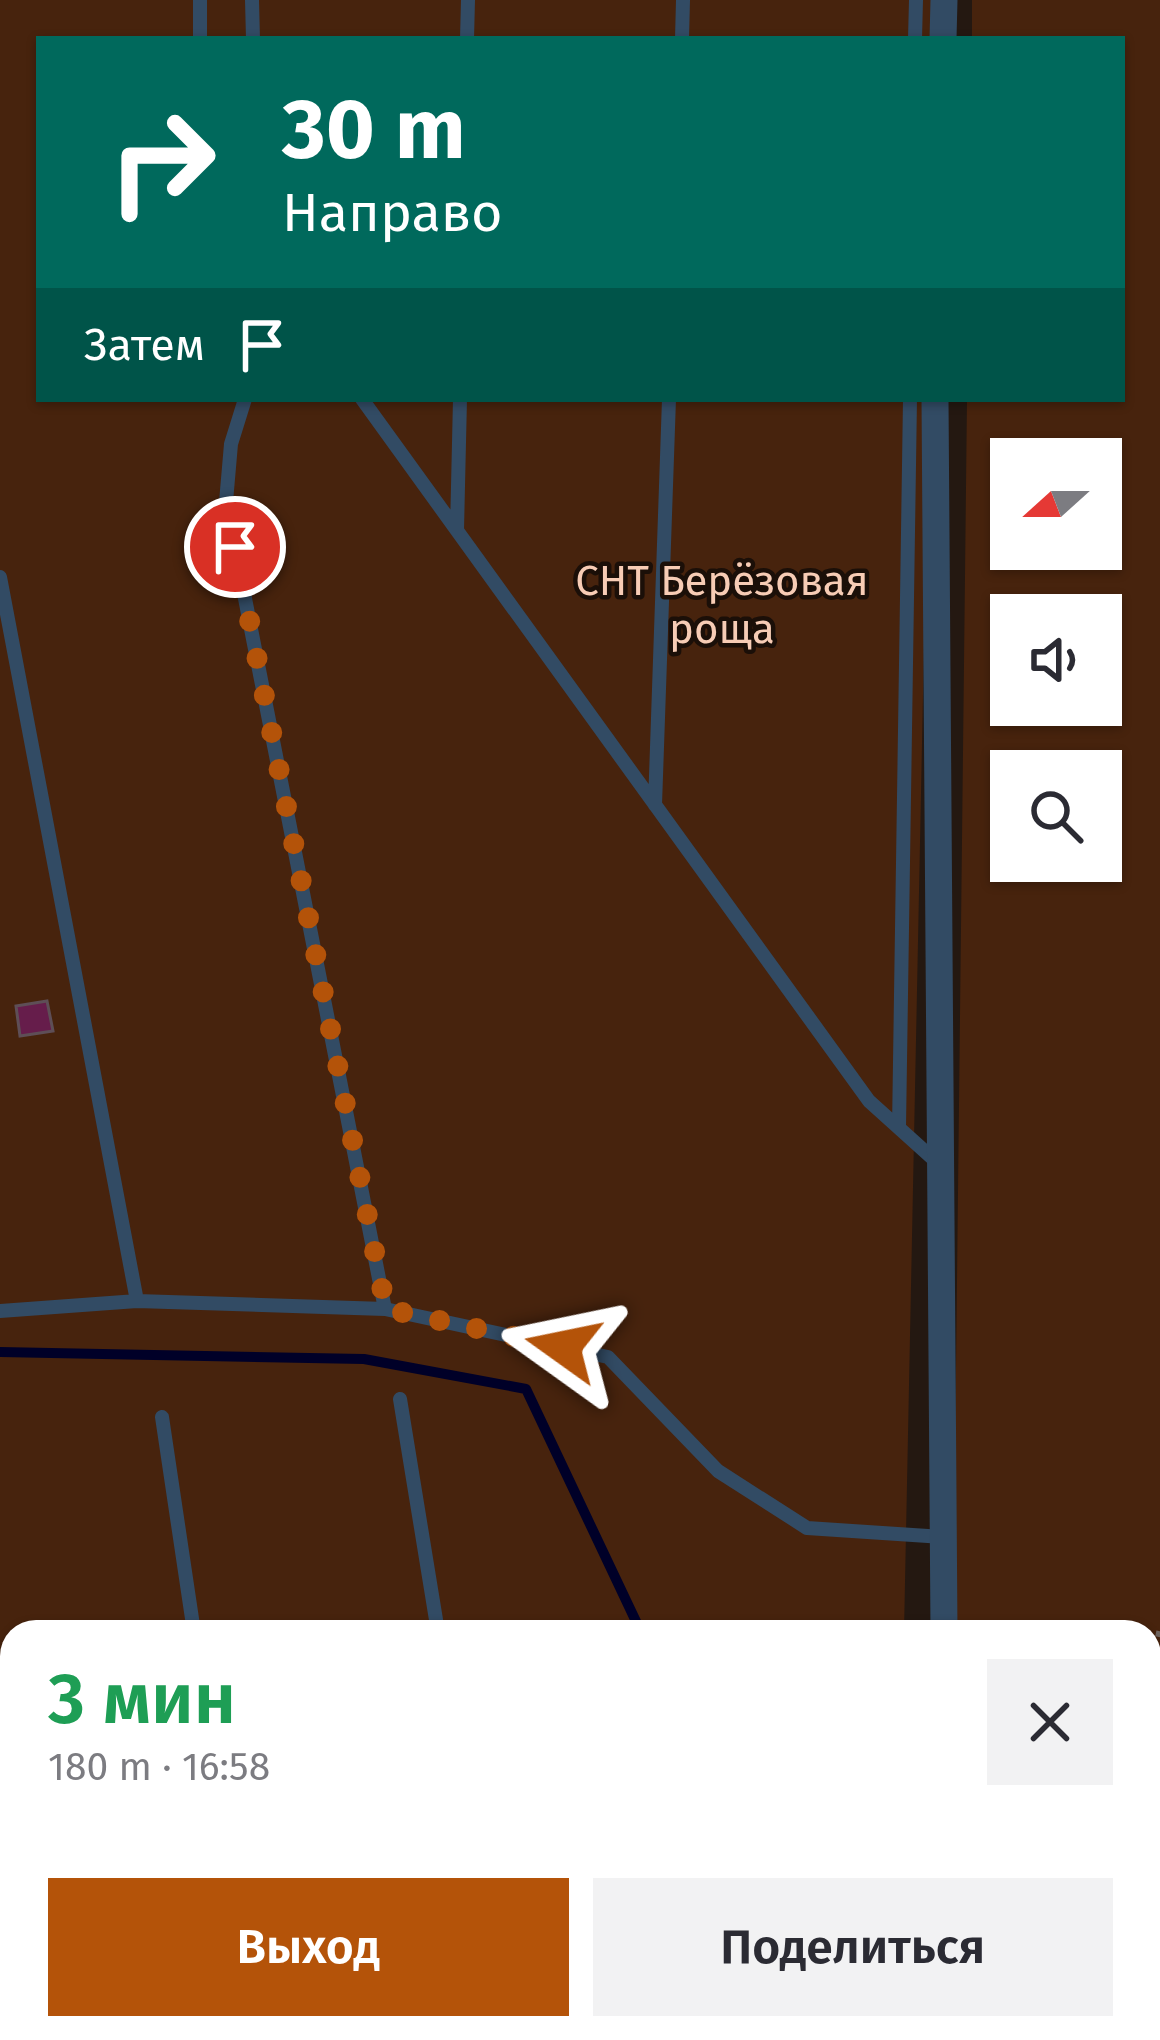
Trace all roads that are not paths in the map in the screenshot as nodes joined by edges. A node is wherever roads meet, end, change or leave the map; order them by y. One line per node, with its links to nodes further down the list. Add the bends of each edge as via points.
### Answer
1 (200, 0): 7 (lane)
2 (252, 0): 8 (lane)
3 (468, 0): 9 (lane)
4 (683, 0): 10 (lane)
5 (916, 0): 11 (lane)
6 (944, 0): 12 (street)
7 (200, 36)
8 (253, 36)
9 (467, 36)
10 (682, 36)
11 (916, 36)
12 (943, 36)
13 (244, 402): 25 (lane, via 226,502)
14 (364, 402): 19 (lane)
15 (460, 402): 19 (lane)
16 (669, 402): 21 (lane)
17 (910, 402): 22 (lane)
18 (934, 402): 23 (street)
19 (457, 530): 21 (lane)
20 (0, 577): 24 (lane)
21 (655, 805): 22 (lane, via 869,1101)
22 (899, 1128): 23 (lane)
23 (940, 1165): 29 (street)
24 (137, 1301): 25 (lane); 26 (lane)
25 (386, 1309): 29 (lane, via 608,1357 718,1471 807,1528)
26 (0, 1310)
27 (400, 1400): 31 (lane)
28 (162, 1417): 30 (lane)
29 (943, 1538): 32 (street)
30 (192, 1620)
31 (436, 1620)
32 (944, 1620)

